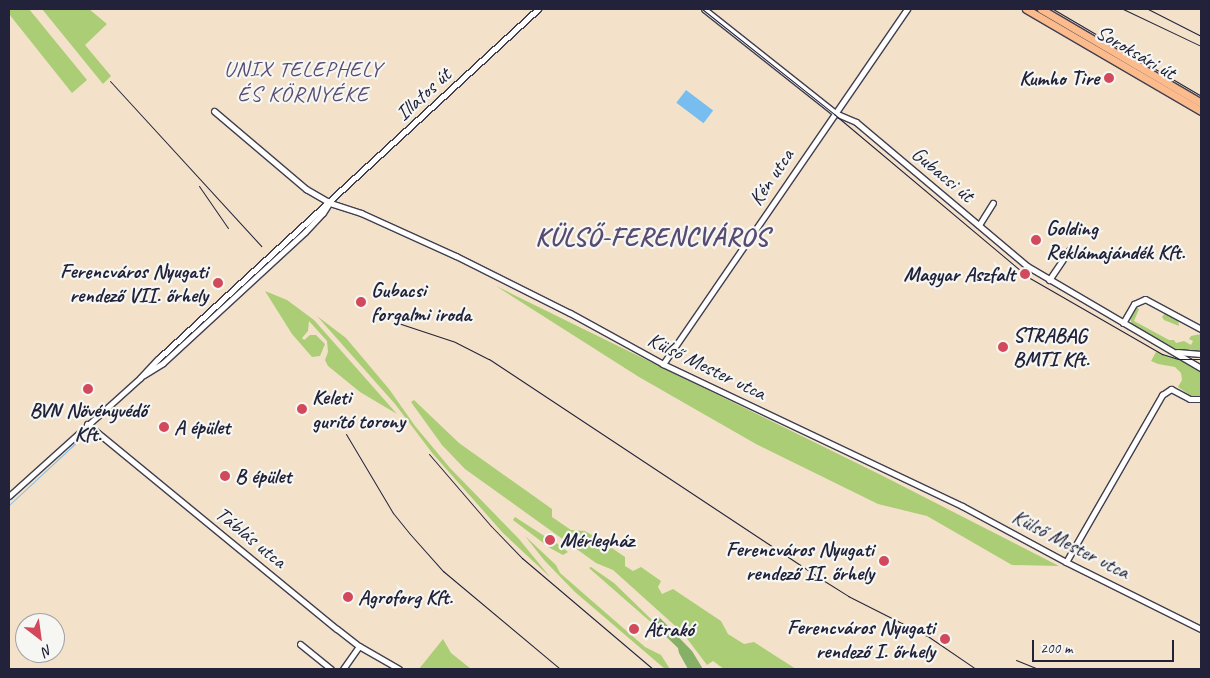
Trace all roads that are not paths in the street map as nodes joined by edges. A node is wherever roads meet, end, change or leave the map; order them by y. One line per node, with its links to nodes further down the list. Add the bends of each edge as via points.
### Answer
1 (538, 9): 10 (street, Illatos út)
2 (704, 9): 9 (street, Gubacsi út)
3 (907, 9): 9 (street, Kén utca)
4 (1026, 9): 8 (main road, Soroksári út)
5 (1042, 9): 6 (main road, Soroksári út)
6 (1201, 103)
7 (214, 111): 10 (street, Külső Mester utca, via 306,189)
8 (1201, 111)
9 (835, 113): 12 (street, Gubacsi út, via 856,122); 19 (street, Kén utca)
10 (330, 203): 19 (street, Külső Mester utca, via 361,213 456,256); 22 (street, Illatos út)
11 (994, 203): 12 (street)
12 (979, 225): 14 (street, Gubacsi út, via 1027,266)
13 (1070, 249): 14 (street)
14 (1049, 280): 15 (street, Gubacsi út)
15 (1123, 323): 16 (street, via 1134,304 1141,299); 17 (street, Gubacsi út)
16 (1201, 329)
17 (1172, 351): 18 (street, Gubacsi út); 20 (street, Gubacsi út)
18 (1201, 354)
19 (663, 364): 24 (street, Külső Mester utca, via 962,506)
20 (1201, 368)
21 (1201, 399): 24 (street, via 1190,399 1171,389 1162,395)
22 (87, 424): 23 (street, Illatos út); 27 (street, Táblás utca)
23 (9, 496)
24 (1066, 562): 25 (street, Külső Mester utca)
25 (1201, 629)
26 (300, 644): 29 (street)
27 (359, 646): 28 (street, Táblás utca); 30 (street)
28 (391, 667): 31 (street, Táblás utca)
29 (331, 669)
30 (343, 669)
31 (399, 669)

